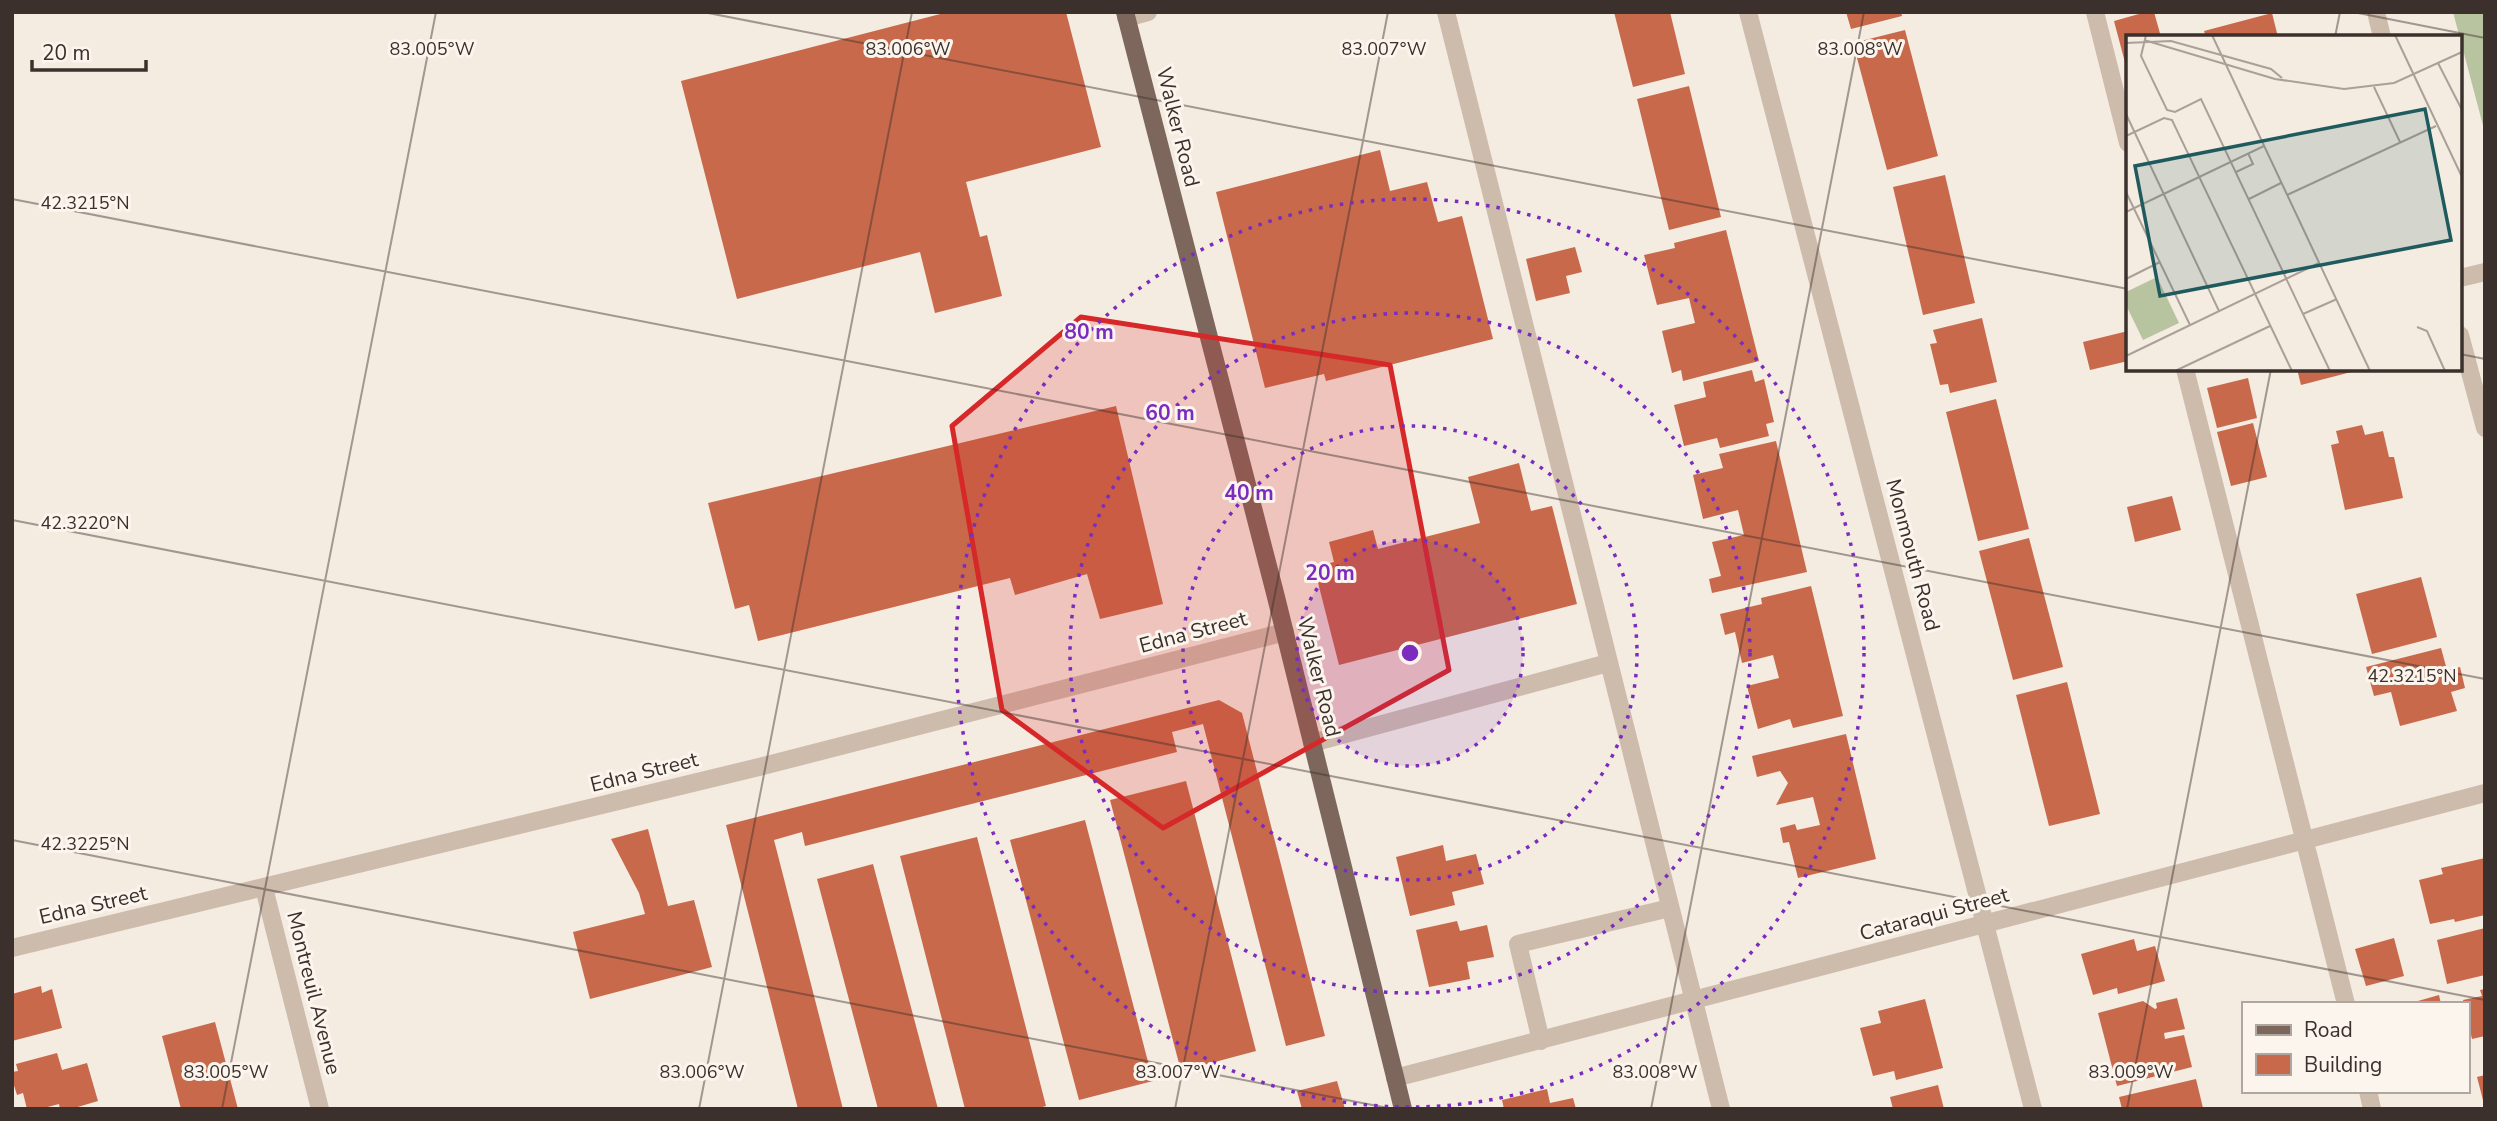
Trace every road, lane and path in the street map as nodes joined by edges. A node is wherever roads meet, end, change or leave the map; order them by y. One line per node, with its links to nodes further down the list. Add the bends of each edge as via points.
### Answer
1 (1148, 12): 6 (street)
2 (1447, 12): 15 (street)
3 (1748, 12): 21 (street, Monmouth Road)
4 (2095, 12): 8 (street)
5 (2376, 12): 7 (street)
6 (1126, 15): 14 (main road, Walker Road)
7 (2382, 35)
8 (2126, 135)
9 (2485, 272): 10 (street)
10 (2462, 278)
11 (2462, 342): 13 (street)
12 (2186, 371): 18 (street)
13 (2485, 428)
14 (1285, 632): 16 (main road, Walker Road); 19 (street, Edna Street, via 759,768)
15 (1608, 663): 16 (street); 20 (street)
16 (1312, 743): 26 (main road, Walker Road)
17 (2485, 793): 18 (street, Cataraqui Street)
18 (2304, 840): 21 (street, Cataraqui Street); 24 (street)
19 (264, 888): 22 (street, Edna Street); 27 (street, Montreuil Avenue)
20 (1670, 908): 23 (street); 25 (street, via 1518,944)
21 (1985, 924): 23 (street, Cataraqui Street); 30 (street, Monmouth Road)
22 (12, 948)
23 (1693, 1000): 25 (street, Cataraqui Street); 29 (street)
24 (2345, 1002)
25 (1541, 1041): 26 (street, Cataraqui Street)
26 (1395, 1078): 28 (main road, Walker Road)
27 (320, 1109)
28 (1403, 1109)
29 (1721, 1109)
30 (2033, 1109)

